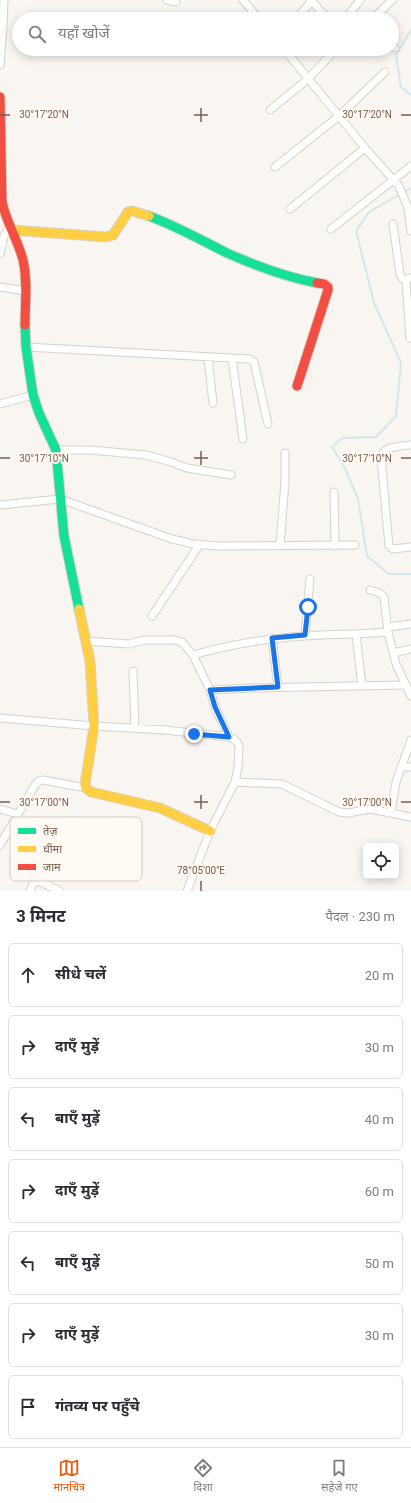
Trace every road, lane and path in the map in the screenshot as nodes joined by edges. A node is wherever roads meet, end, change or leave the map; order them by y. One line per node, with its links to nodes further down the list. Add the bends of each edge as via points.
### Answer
1 (4, 0): 13 (street)
2 (167, 0): 7 (street)
3 (243, 0): 8 (street)
4 (360, 0): 11 (street)
5 (392, 0): 12 (street)
6 (311, 1): 9 (street); 10 (street)
7 (176, 2)
8 (253, 12)
9 (302, 12)
10 (320, 12)
11 (351, 12)
12 (380, 12)
13 (2, 26): 16 (street)
14 (290, 56): 18 (street)
15 (329, 56): 18 (street)
16 (0, 65)
17 (385, 72): 21 (street)
18 (308, 79): 20 (street); 21 (street)
19 (0, 97): 28 (street, via 2,202)
20 (270, 110)
21 (339, 116): 22 (street); 24 (street)
22 (365, 148): 25 (street); 26 (street)
23 (411, 166): 25 (street)
24 (275, 167)
25 (394, 179): 29 (street); 30 (street, via 408,208)
26 (290, 209)
27 (393, 224): 32 (street, via 400,274)
28 (11, 228): 31 (street, via 4,236); 34 (street, via 23,260); 39 (street, via 106,238 113,235 128,212 132,211 177,228 240,259 286,276 324,284 328,290)
29 (331, 229)
30 (411, 231)
31 (0, 252)
32 (408, 280): 35 (street)
33 (0, 287): 34 (street)
34 (26, 291): 36 (street)
35 (410, 338)
36 (26, 347): 37 (street); 40 (street)
37 (208, 357): 38 (street); 41 (street)
38 (232, 358): 43 (street, via 247,358 254,362); 44 (street)
39 (297, 386)
40 (34, 395): 42 (street); 46 (street, via 39,413)
41 (213, 403)
42 (0, 404)
43 (268, 424)
44 (243, 440)
45 (411, 445): 56 (street, via 385,450 380,457 389,546 393,549)
46 (56, 450): 48 (street, via 146,455 188,468); 50 (street)
47 (285, 453): 53 (street)
48 (231, 475)
49 (334, 492): 55 (street)
50 (60, 499): 51 (street); 52 (street, via 172,539); 65 (street, via 64,536)
51 (0, 505)
52 (200, 544): 53 (street); 59 (street)
53 (280, 545): 55 (street)
54 (356, 545): 55 (street)
55 (335, 546)
56 (411, 547)
57 (310, 579): 63 (street)
58 (370, 590): 61 (street, via 384,597)
59 (152, 616)
60 (411, 624): 61 (street)
61 (388, 630): 62 (street); 67 (street)
62 (356, 634): 63 (street); 71 (street)
63 (305, 635): 64 (street)
64 (272, 638): 68 (street); 72 (street)
65 (86, 642): 68 (street, via 129,644 144,640 175,640 182,642); 76 (street, via 92,677)
66 (411, 649): 67 (street)
67 (393, 653): 70 (street)
68 (192, 655): 73 (street)
69 (134, 671): 77 (street)
70 (405, 685): 71 (street); 74 (street)
71 (362, 686): 72 (street)
72 (278, 687): 73 (street)
73 (210, 690): 78 (street)
74 (411, 696)
75 (0, 718): 76 (street)
76 (94, 726): 77 (street); 83 (street)
77 (135, 728): 78 (street)
78 (229, 737): 82 (street, via 239,745)
79 (411, 740): 80 (street)
80 (402, 767): 81 (street); 85 (street, via 396,782)
81 (411, 767)
82 (235, 782): 85 (street, via 282,784 339,812 370,809); 90 (street)
83 (86, 788): 86 (street, via 41,780 35,785); 90 (street, via 91,792 160,808)
84 (0, 809): 86 (street)
85 (391, 812): 88 (street)
86 (18, 814): 87 (street)
87 (16, 817)
88 (411, 817)
89 (10, 828): 91 (street)
90 (210, 831): 94 (street)
91 (0, 845)
92 (30, 891): 93 (street, via 33,884 38,882)
93 (60, 891)
94 (188, 891)

